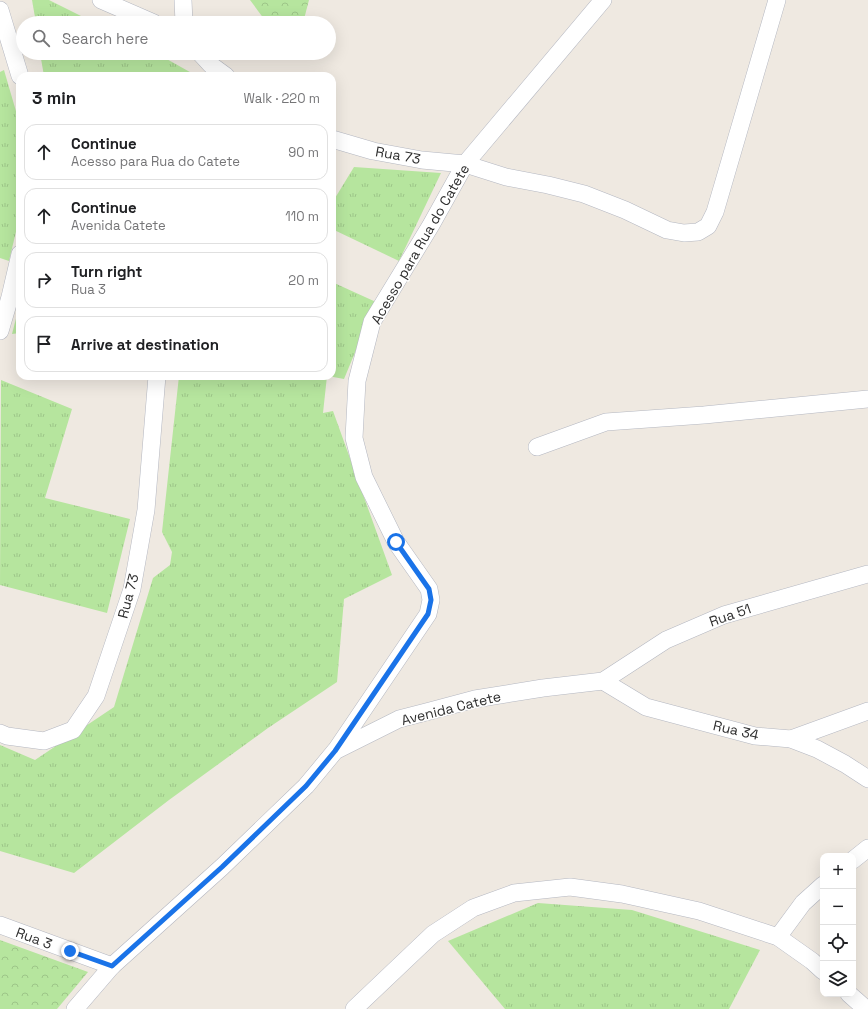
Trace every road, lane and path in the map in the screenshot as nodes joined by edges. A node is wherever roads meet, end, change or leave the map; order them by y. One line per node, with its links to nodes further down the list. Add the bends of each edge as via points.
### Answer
1 (101, 0): 6 (street)
2 (183, 0): 7 (street)
3 (603, 0): 12 (street, Acesso para Rua do Catete)
4 (777, 0): 12 (street, Rua 73, via 715,212 708,226 698,232 667,230 584,194 506,177)
5 (0, 10): 9 (street)
6 (138, 16)
7 (184, 16)
8 (206, 60): 10 (street)
9 (19, 72)
10 (221, 72)
11 (336, 140): 12 (street, Rua 73, via 374,151 422,160)
12 (465, 164): 23 (street, Acesso para Rua do Catete, via 372,322 357,381 354,438 364,477 396,542 429,589 431,600 428,614)
13 (16, 271): 14 (street)
14 (0, 331)
15 (157, 380): 21 (street, Rua 73, via 146,510 132,589 96,696 72,730 44,741)
16 (868, 399): 17 (street, via 606,422)
17 (538, 446)
18 (868, 574): 19 (street, Rua 51, via 724,615 666,640)
19 (603, 681): 22 (street, Rua 34, via 646,707 755,736); 23 (street, Avenida Catete, via 475,699 400,720)
20 (868, 712): 22 (street)
21 (0, 733)
22 (791, 739): 24 (street, Rua 34, via 846,764)
23 (335, 751): 30 (street, Avenida Catete, via 306,786 222,867)
24 (868, 779)
25 (868, 848): 26 (street)
26 (856, 858)
27 (820, 888): 29 (street, via 803,904)
28 (0, 925): 30 (street, Rua 3)
29 (778, 937): 31 (street); 34 (street, via 699,911 622,894 570,887 514,893 473,908 433,934)
30 (112, 966): 33 (street, Avenida Catete)
31 (820, 968)
32 (852, 997): 35 (street)
33 (75, 1009)
34 (354, 1009)
35 (866, 1009)

